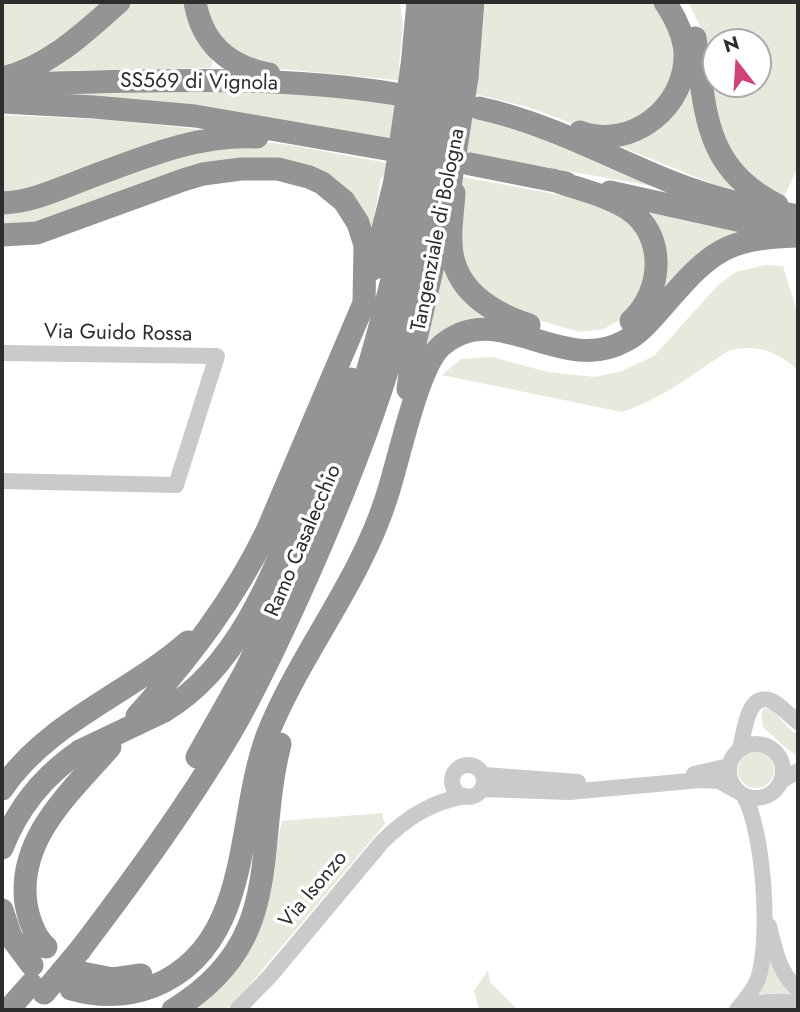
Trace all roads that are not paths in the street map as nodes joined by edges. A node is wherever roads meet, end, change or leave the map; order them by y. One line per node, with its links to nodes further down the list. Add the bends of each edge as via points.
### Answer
1 (119, 2): 11 (highway, via 46,62)
2 (195, 2): 13 (highway, via 209,40 233,63)
3 (404, 2): 10 (highway)
4 (418, 2): 10 (highway, Tangenziale di Bologna)
5 (436, 2): 10 (highway, Ramo Casalecchio)
6 (453, 2): 10 (highway, Ramo Casalecchio)
7 (476, 2): 10 (highway, Tangenziale di Bologna, via 471,40)
8 (665, 2): 17 (highway, via 681,31 684,62 676,92 650,122 625,134 596,136)
9 (681, 2): 24 (highway, via 695,33 706,116 721,156 747,187)
10 (433, 70): 15 (highway, Tangenziale di Bologna, bridge); 20 (highway, Tangenziale di Bologna, bridge); 22 (highway, Ramo Casalecchio, bridge)
11 (2, 78)
12 (2, 85): 13 (highway, SS569 di Vignola, via 147,81)
13 (330, 86): 15 (highway, SS569 di Vignola)
14 (2, 102): 18 (highway, SS569 di Vignola, via 181,115)
15 (401, 103): 22 (highway, Tangenziale di Bologna, bridge)
16 (479, 108): 17 (highway)
17 (514, 116): 24 (highway, via 702,193)
18 (336, 140): 19 (highway, SS569 di Vignola); 23 (highway, via 236,137 197,141 28,200)
19 (386, 149)
20 (463, 160): 21 (highway); 22 (highway, Tangenziale di Bologna, bridge)
21 (553, 180): 22 (highway, via 628,209 646,227 653,243 657,273 652,293 634,318 617,331 587,339 563,336 508,318 480,302 459,275 451,232); 26 (highway)
22 (428, 187): 27 (highway, Ramo Casalecchio); 28 (highway, Tangenziale di Bologna, via 384,229); 30 (highway, Tangenziale di Bologna); 32 (highway, Ramo Casalecchio, via 398,330)
23 (2, 203)
24 (798, 216)
25 (2, 235): 28 (highway, via 49,230 203,174 278,169 322,183 353,212 365,245)
26 (798, 235): 30 (highway, via 756,238 717,251 641,330 604,349 571,350 490,329 452,338 438,349 424,372)
27 (391, 286): 53 (highway, bridge, via 280,556 235,639 190,694 80,751 55,769 32,793 10,826); 56 (highway, Ramo Casalecchio, via 345,442 304,547 256,650 189,770)
28 (364, 303): 33 (highway, via 253,561)
29 (2, 352): 31 (street, Via Guido Rossa, via 217,356 176,485)
30 (399, 458): 34 (highway, via 356,568)
31 (2, 481)
32 (339, 505): 34 (highway, via 311,596 279,667 256,736 224,881 209,917 187,947 150,973 76,981 108,995 147,989 172,978 205,946 233,890 271,726); 56 (highway, Ramo Casalecchio, via 270,660 230,734 152,852)
33 (223, 610): 36 (highway, via 191,655); 47 (highway, via 166,660 61,730)
34 (310, 649): 61 (highway, via 278,748 263,874 253,915 223,968 198,994)
35 (749, 712): 37 (street, via 757,702 768,700); 39 (street); 40 (street)
36 (137, 716)
37 (798, 722)
38 (110, 747): 56 (highway, via 56,810 30,858 25,884 30,923)
39 (740, 749): 40 (street, via 752,744); 42 (street)
40 (772, 750): 41 (street); 44 (street, via 784,767)
41 (798, 761)
42 (729, 766): 46 (street, via 701,773 576,782); 48 (street, via 730,778)
43 (798, 771): 44 (street)
44 (783, 780): 49 (street)
45 (452, 782): 46 (street, via 456,770 474,765); 50 (street); 51 (street)
46 (483, 782): 48 (street, via 569,792 701,780 719,781); 50 (street, via 475,795)
47 (2, 789)
48 (741, 793): 49 (street, via 758,799); 52 (street, via 751,809)
49 (771, 794): 52 (street)
50 (465, 796): 51 (street)
51 (430, 805): 62 (street, Via Isonzo, via 382,842)
52 (760, 845): 54 (street)
53 (2, 848)
54 (764, 907): 58 (street, via 778,963); 63 (street, via 762,965 754,987)
55 (2, 909): 57 (highway)
56 (64, 946): 57 (highway, Ramo Casalecchio)
57 (34, 988): 60 (highway, Ramo Casalecchio)
58 (798, 990)
59 (798, 1004): 63 (street, via 779,1001)
60 (8, 1010)
61 (173, 1010)
62 (237, 1010)
63 (737, 1010)

